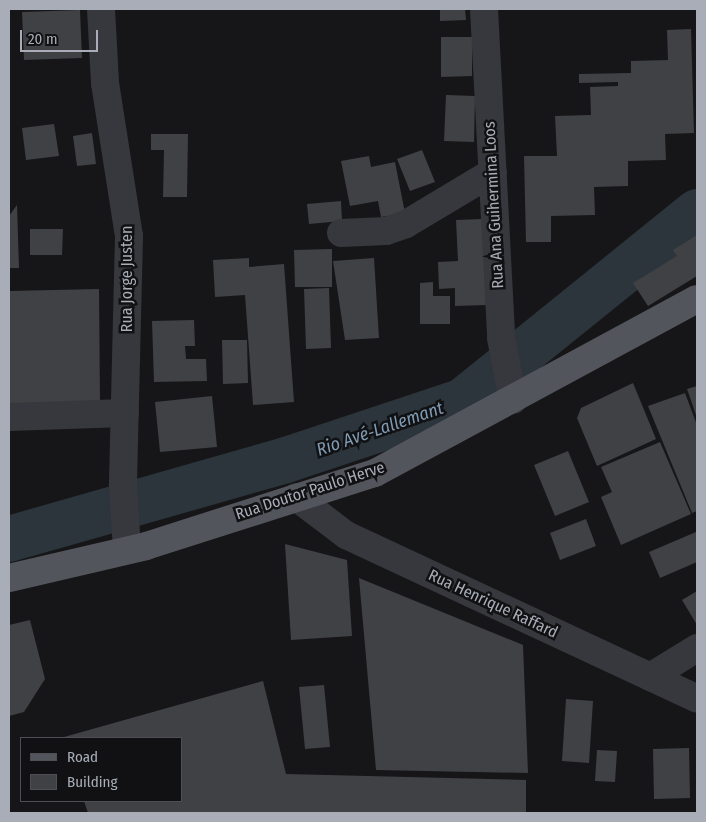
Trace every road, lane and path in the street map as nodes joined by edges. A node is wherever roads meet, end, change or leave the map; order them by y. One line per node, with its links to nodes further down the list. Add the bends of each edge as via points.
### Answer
1 (100, 9): 7 (street, Rua Jorge Justen, via 105,83 129,236)
2 (484, 9): 3 (street, Rua Ana Guihermina Loos)
3 (493, 172): 4 (street, via 406,224 386,231); 6 (street, Rua Ana Guihermina Loos, via 501,338)
4 (340, 233)
5 (697, 298): 6 (main road, Rua Doutor Paulo Herve)
6 (511, 389): 9 (main road, Rua Doutor Paulo Herve, via 375,473)
7 (125, 413): 8 (street); 10 (street, Rua Jorge Justen)
8 (9, 417)
9 (296, 497): 10 (main road, Rua Doutor Paulo Herve); 13 (street, Rua Henrique Raffard, via 346,535)
10 (125, 539): 11 (main road, Rua Doutor Paulo Herve)
11 (9, 578)
12 (697, 648): 13 (street)
13 (650, 677): 14 (street, Rua Henrique Raffard)
14 (697, 699)

